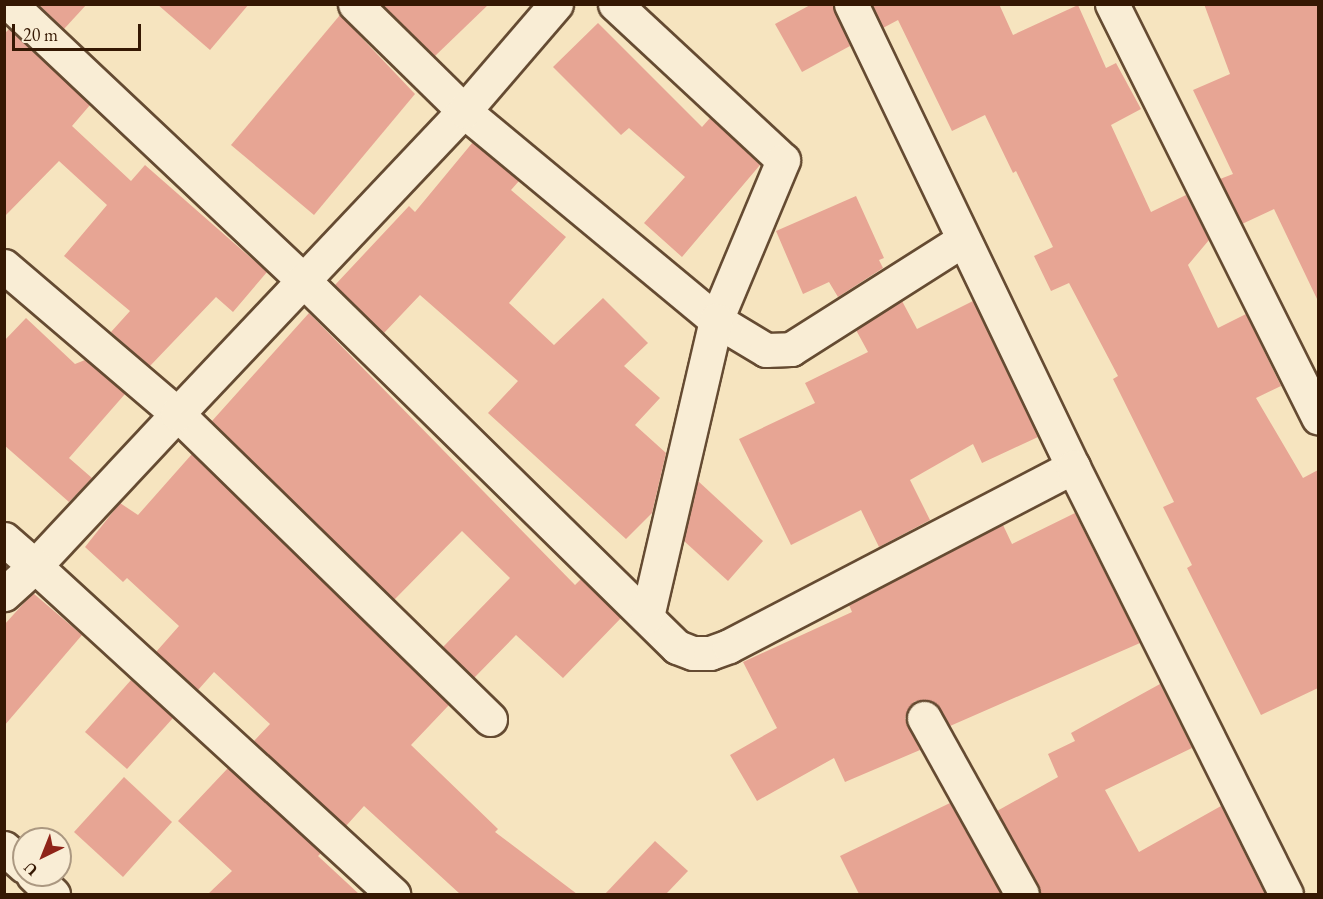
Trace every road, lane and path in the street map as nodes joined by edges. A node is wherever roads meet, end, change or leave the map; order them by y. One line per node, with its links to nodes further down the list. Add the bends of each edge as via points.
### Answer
1 (10, 4): 10 (street)
2 (355, 4): 7 (street)
3 (556, 4): 7 (street)
4 (615, 4): 11 (street, via 783,160)
5 (851, 4): 8 (street)
6 (1112, 4): 13 (street)
7 (464, 111): 10 (street); 11 (street)
8 (963, 240): 11 (street, via 791,349 766,350); 14 (street)
9 (4, 266): 12 (street)
10 (305, 282): 12 (street); 18 (street)
11 (716, 320): 18 (street)
12 (177, 414): 16 (street); 20 (street)
13 (1318, 417)
14 (1073, 467): 18 (street, via 710,653 693,653 677,647); 23 (street)
15 (4, 539): 16 (street)
16 (35, 566): 17 (street); 21 (street)
17 (4, 594)
18 (647, 616)
19 (924, 717): 22 (street)
20 (490, 719)
21 (393, 894)
22 (1023, 894)
23 (1286, 894)

